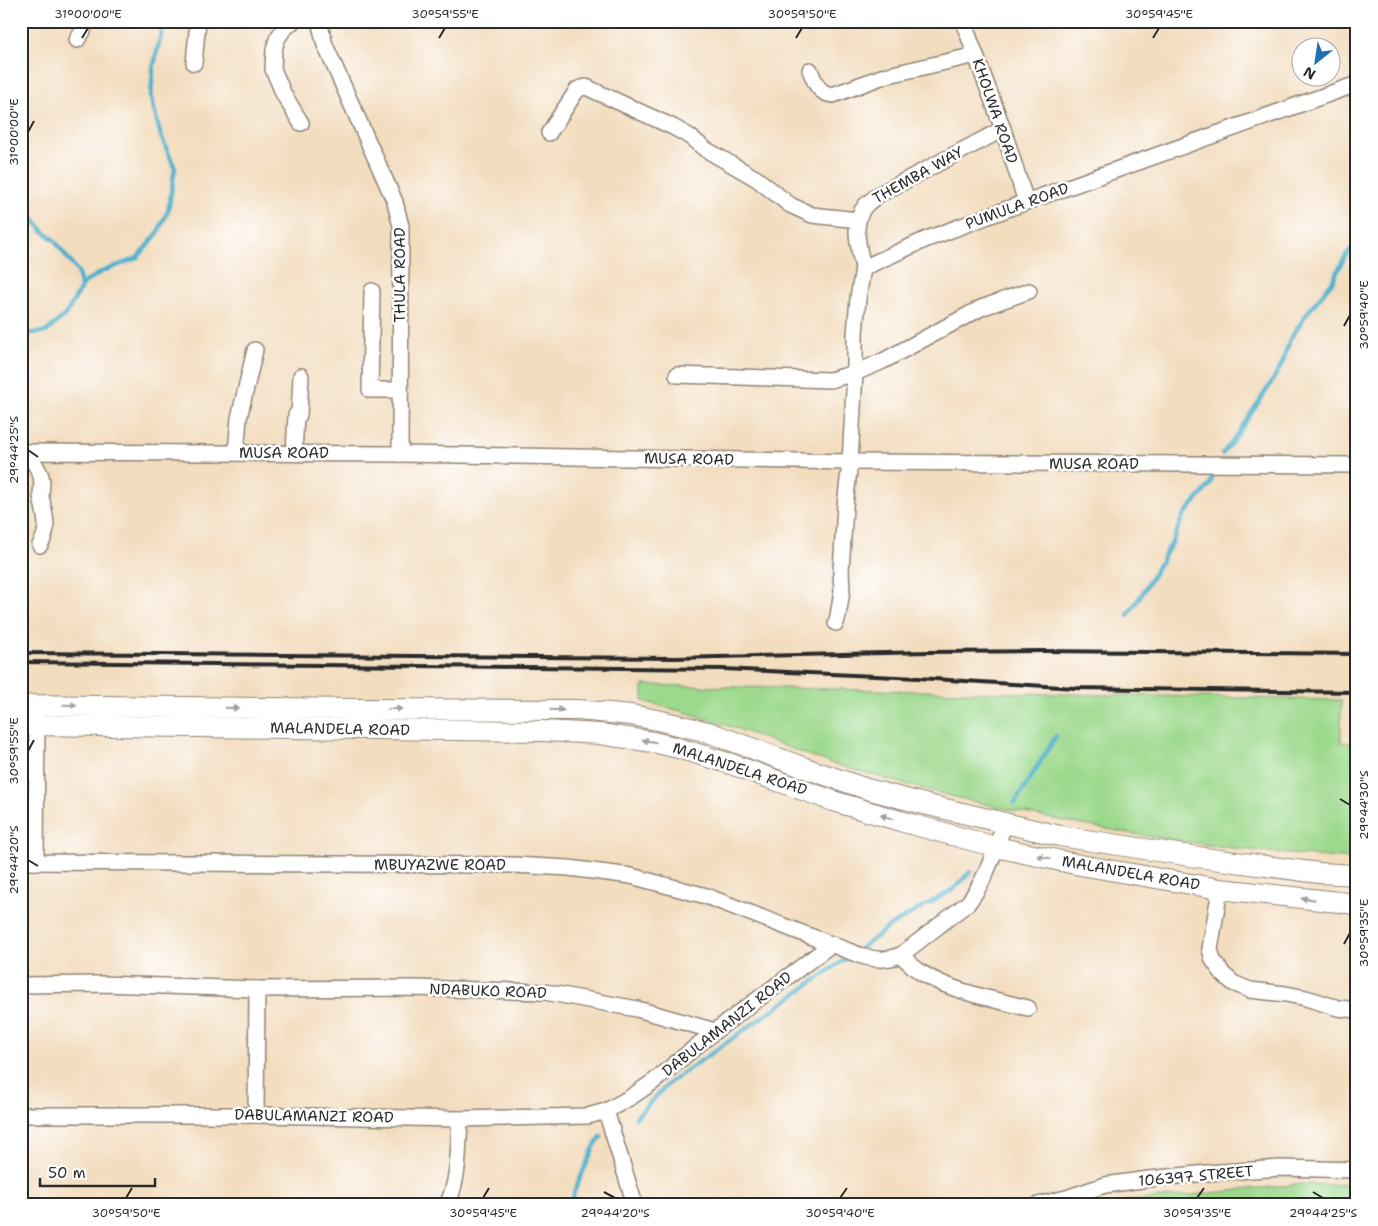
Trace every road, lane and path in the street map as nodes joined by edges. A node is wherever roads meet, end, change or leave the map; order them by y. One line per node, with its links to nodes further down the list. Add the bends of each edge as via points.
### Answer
1 (84, 21): 6 (street, via 83,31)
2 (198, 21): 8 (street)
3 (293, 21): 11 (street, via 277,39 272,69)
4 (319, 21): 23 (street, THULA ROAD, via 325,45 395,202 401,226)
5 (968, 23): 7 (street, KHOLWA ROAD)
6 (77, 40)
7 (976, 56): 9 (street, via 884,76 833,95 815,84); 12 (street, KHOLWA ROAD)
8 (194, 63)
9 (810, 70)
10 (1357, 84): 14 (street, PUMULA ROAD)
11 (301, 123)
12 (1003, 129): 14 (street, KHOLWA ROAD); 15 (street, THEMBA WAY, via 878,195 866,204)
13 (549, 133): 15 (street, via 577,90 586,87 678,130 705,150 757,179 790,205 812,215)
14 (1026, 202): 16 (street, PUMULA ROAD, via 927,239)
15 (858, 220): 16 (street, via 856,228)
16 (862, 268): 20 (street)
17 (372, 291): 23 (street, via 370,390)
18 (1029, 292): 20 (street, via 981,308 884,361)
19 (255, 350): 25 (street, via 239,418)
20 (854, 373): 21 (street, via 830,380); 28 (street)
21 (677, 375)
22 (301, 376): 26 (street)
23 (400, 390): 27 (street, THULA ROAD)
24 (25, 452): 25 (street, MUSA ROAD); 30 (street, via 39,471 42,482 47,522)
25 (236, 453): 26 (street, MUSA ROAD)
26 (294, 453): 27 (street, MUSA ROAD)
27 (400, 454): 28 (street, MUSA ROAD)
28 (850, 462): 29 (street, MUSA ROAD); 31 (street, via 842,591)
29 (1357, 464)
30 (40, 545)
31 (836, 622)
32 (29, 705): 33 (street, MBUYAZWE ROAD); 34 (main road, MALANDELA ROAD, one-way to 34, via 605,712 708,732 867,789)
33 (29, 725): 35 (main road, MALANDELA ROAD, one-way to 33, via 833,800 703,754 609,735 544,731); 36 (street, MBUYAZWE ROAD)
34 (1004, 823): 35 (street); 37 (main road, MALANDELA ROAD, via 1060,836 1197,857)
35 (996, 847): 38 (main road, MALANDELA ROAD, one-way to 35); 41 (street, via 988,872 968,903)
36 (29, 862): 40 (street, MBUYAZWE ROAD, via 569,868 631,876 706,896)
37 (1357, 875)
38 (1220, 889): 39 (main road, MALANDELA ROAD, one-way to 38); 45 (street, via 1210,949 1213,960 1233,983 1250,990 1286,994)
39 (1357, 904)
40 (832, 944): 41 (street, via 875,960); 46 (street, DABULAMANZI ROAD)
41 (900, 956): 44 (street, via 939,981 971,994)
42 (21, 985): 43 (street, NDABUKO ROAD)
43 (257, 989): 46 (street, NDABUKO ROAD, via 414,988 545,992 637,1009); 49 (street)
44 (1028, 1008)
45 (1357, 1010)
46 (715, 1032): 47 (street, DABULAMANZI ROAD, via 653,1082)
47 (606, 1111): 50 (street, DABULAMANZI ROAD, via 569,1117); 53 (street)
48 (21, 1115): 49 (street, DABULAMANZI ROAD)
49 (256, 1115): 50 (street, DABULAMANZI ROAD)
50 (460, 1118): 52 (street, via 455,1180)
51 (1357, 1170): 54 (street, 106397 STREET, via 1281,1168 1178,1176 1105,1185)
52 (448, 1205)
53 (635, 1205)
54 (1038, 1205)

